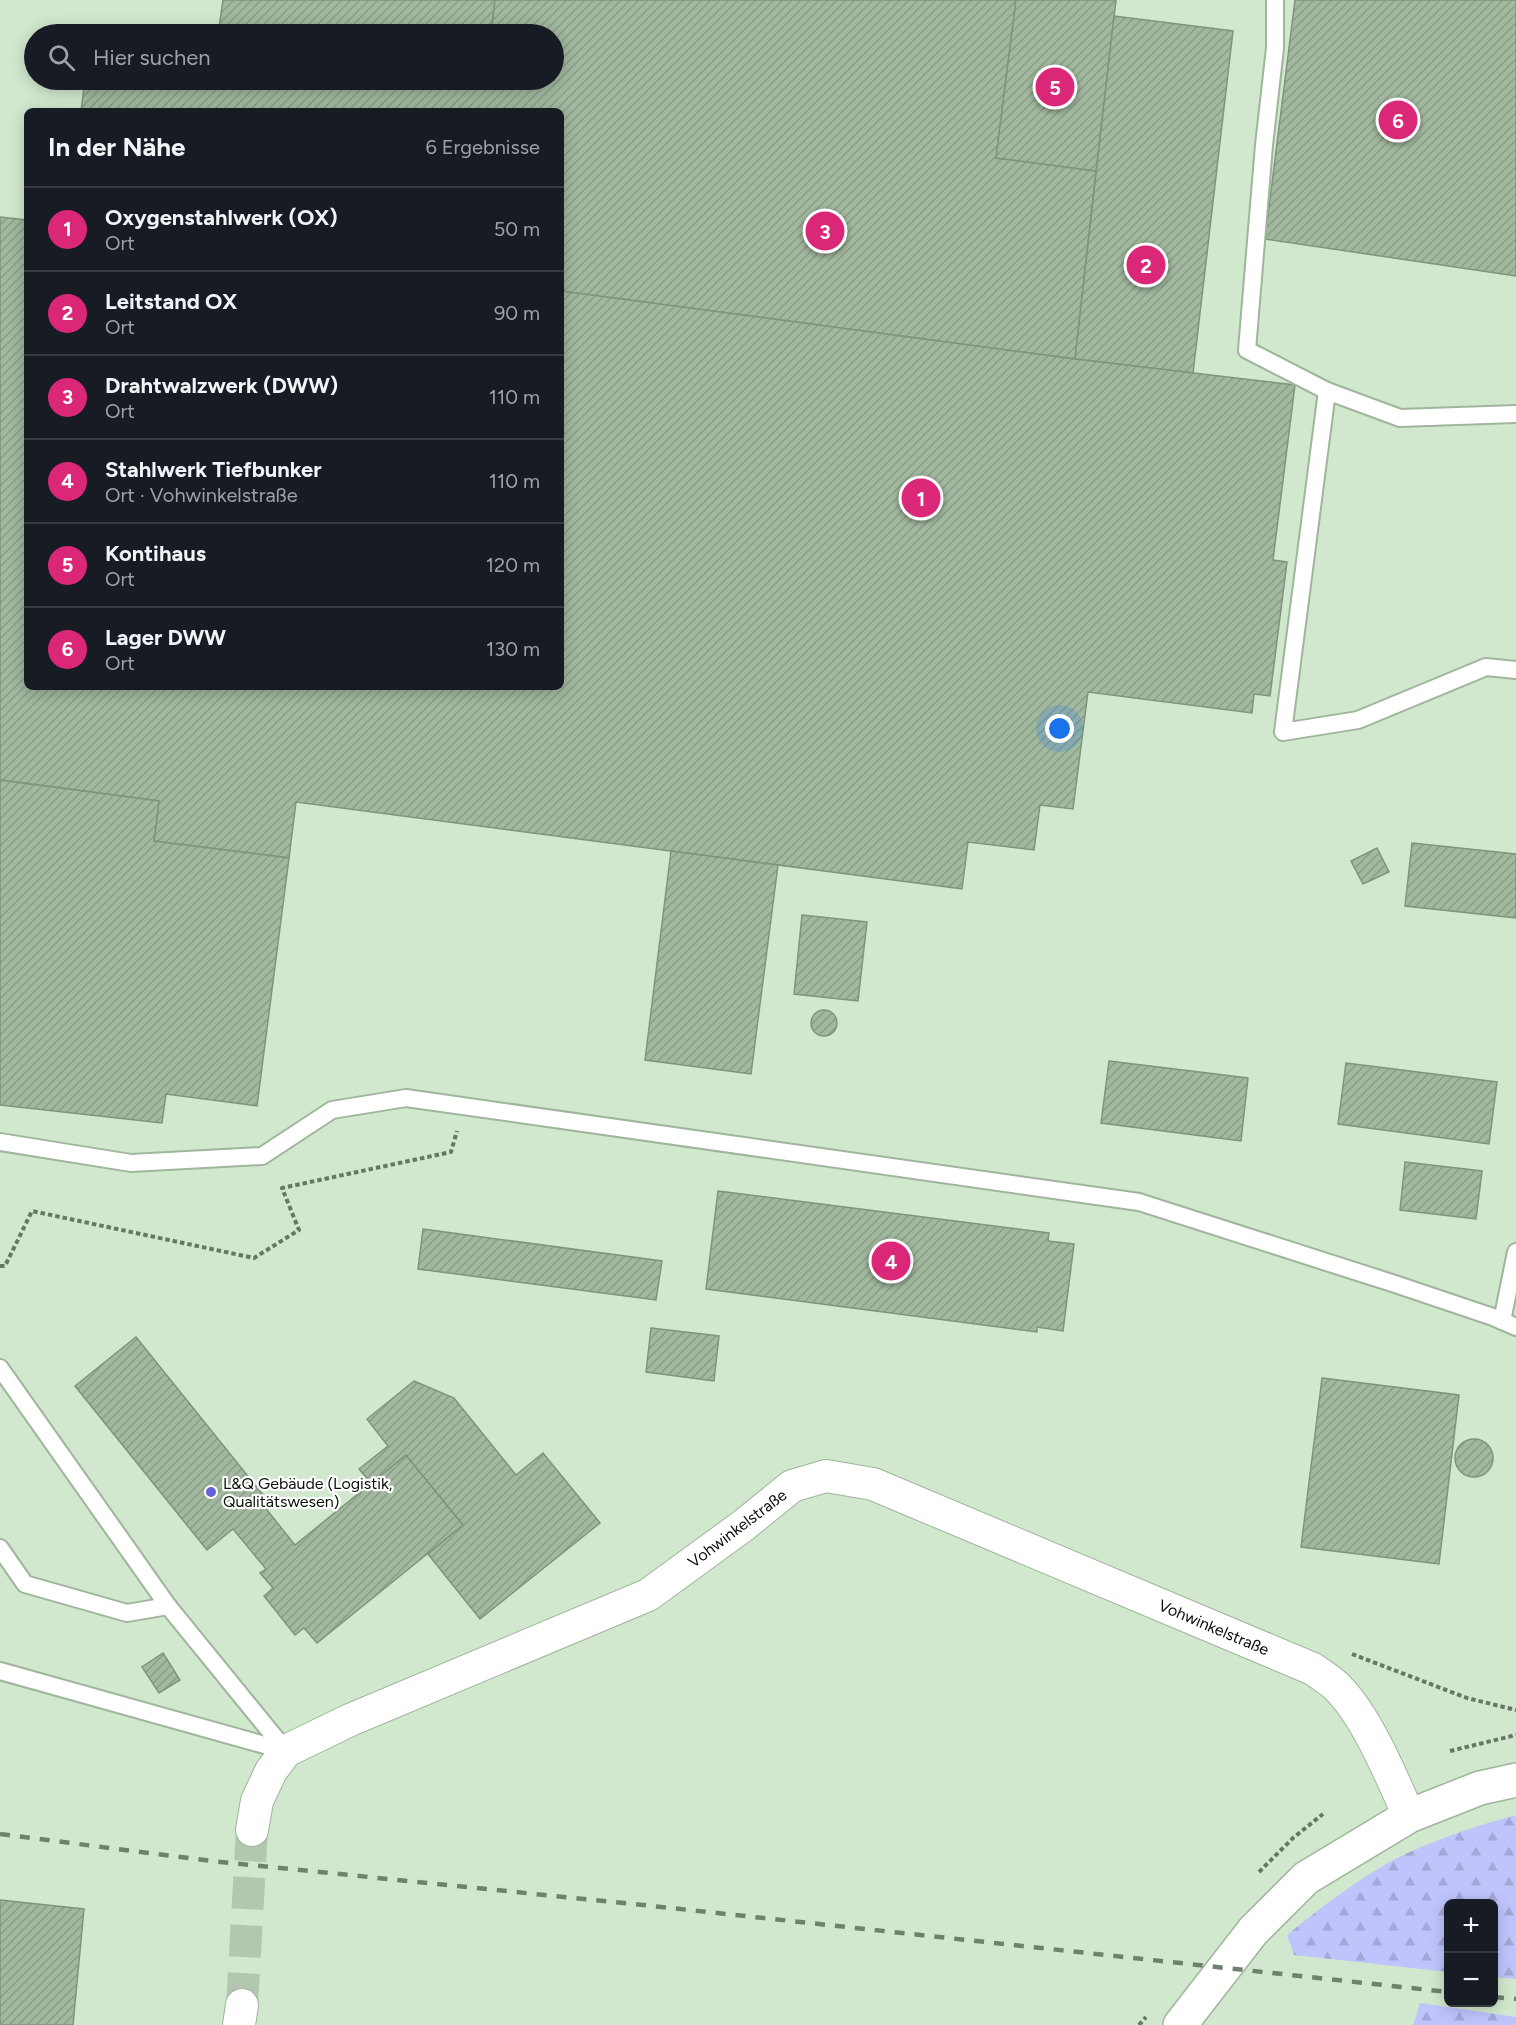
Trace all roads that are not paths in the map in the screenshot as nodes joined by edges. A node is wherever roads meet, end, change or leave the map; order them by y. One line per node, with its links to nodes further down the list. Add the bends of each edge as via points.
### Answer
1 (1275, 0): 2 (lane, via 1275,48 1246,350)
2 (1327, 391): 3 (lane, via 1400,418); 4 (lane, via 1283,732 1358,720 1486,667)
3 (1516, 414)
4 (1516, 670)
5 (0, 1142): 7 (lane, via 131,1164 262,1156 332,1110 406,1098 1139,1202)
6 (1516, 1252): 7 (lane)
7 (1509, 1324)
8 (0, 1368): 10 (lane)
9 (0, 1548): 10 (lane, via 25,1584 127,1612)
10 (168, 1606): 12 (lane)
11 (0, 1671): 12 (lane)
12 (286, 1751): 14 (street, Vohwinkelstraße, via 350,1720 648,1595 792,1486 826,1476 873,1484 1313,1669 1338,1688 1359,1716); 15 (street, Vohwinkelstraße, via 257,1801)
13 (1516, 1780): 14 (main road, via 1480,1788)
14 (1409, 1816): 16 (main road, via 1306,1878 1253,1931)
15 (252, 1830)
16 (1180, 2025)

